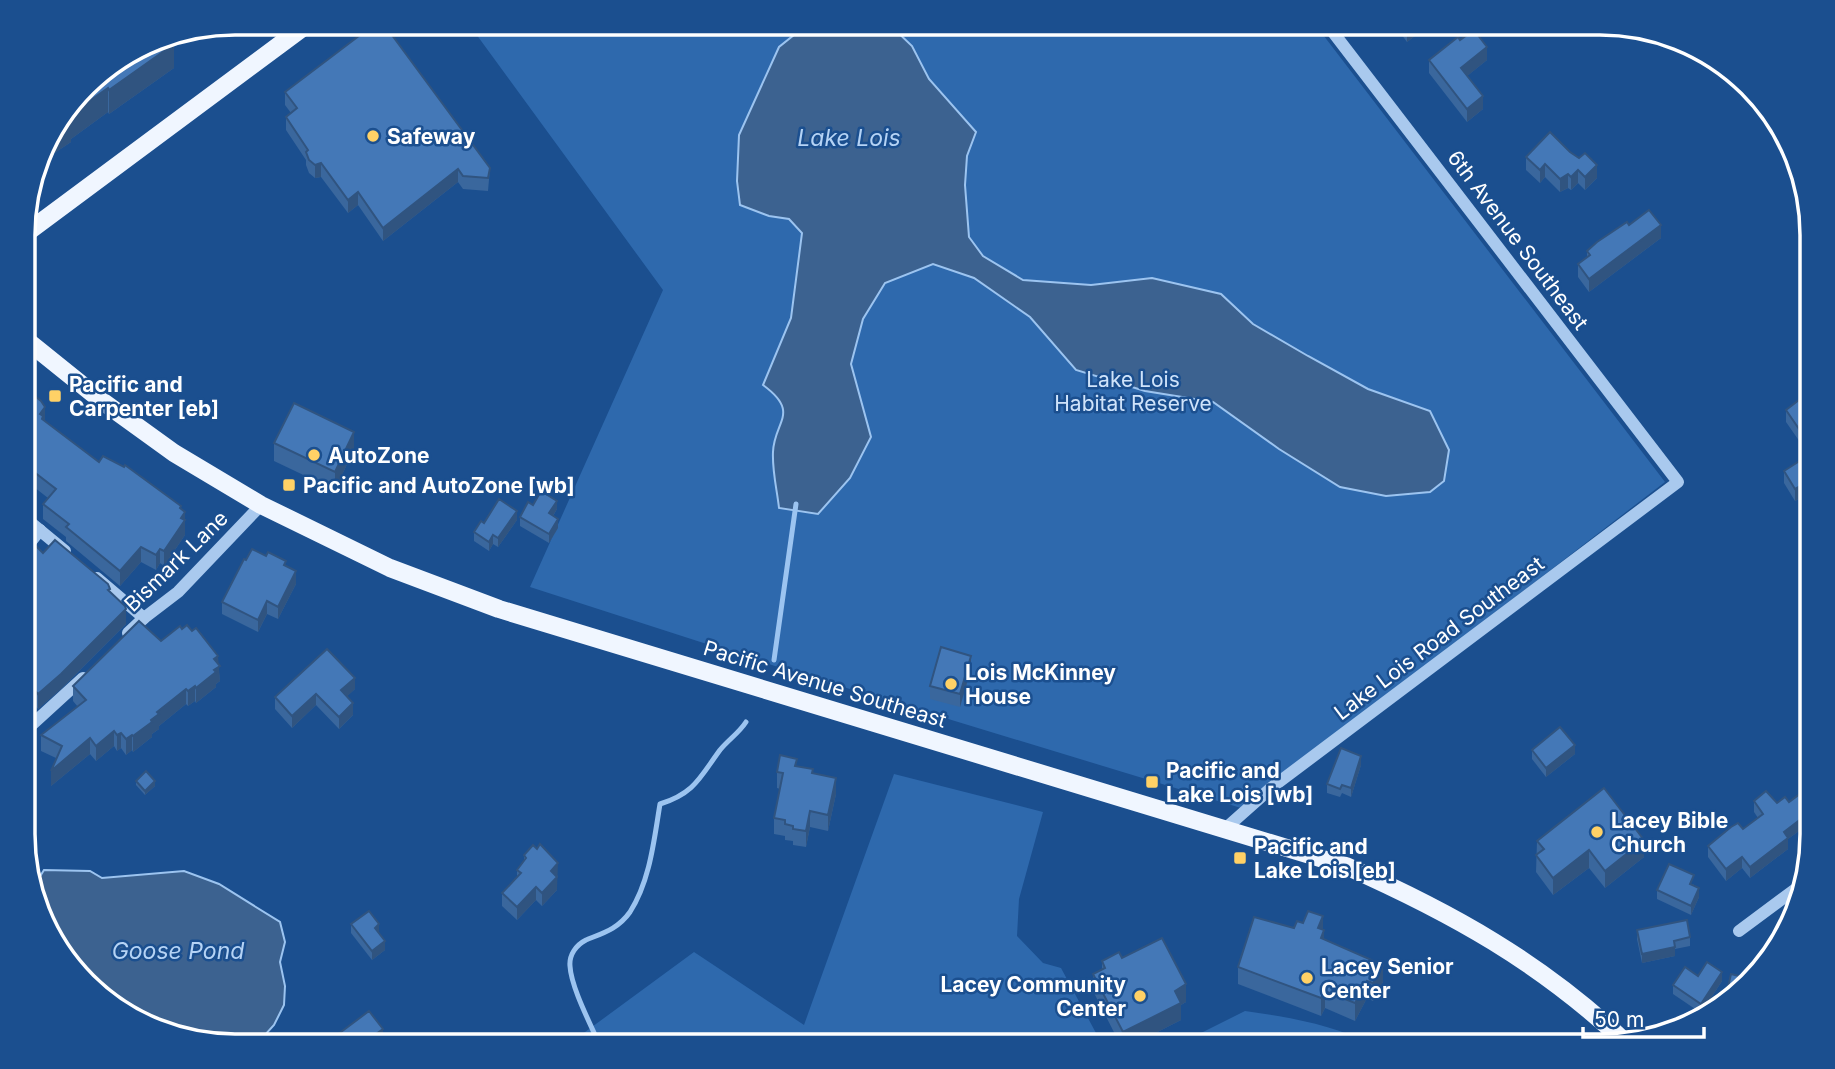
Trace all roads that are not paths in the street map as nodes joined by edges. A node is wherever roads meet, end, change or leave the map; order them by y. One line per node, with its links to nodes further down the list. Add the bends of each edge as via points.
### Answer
1 (293, 35): 3 (main road)
2 (1335, 35): 5 (street, 6th Avenue Southeast)
3 (36, 225)
4 (35, 348): 6 (main road, Pacific Avenue Southeast, via 174,453)
5 (1678, 482): 14 (street, Lake Lois Road Southeast, via 1281,780)
6 (261, 505): 10 (street, Bismark Lane, via 178,592); 14 (main road, Pacific Avenue Southeast, via 390,569 499,609)
7 (35, 526): 8 (street)
8 (40, 530): 9 (street); 10 (street)
9 (35, 536)
10 (144, 618): 11 (street, Bismark Lane)
11 (121, 640)
12 (95, 667): 13 (street)
13 (35, 723)
14 (1226, 828): 17 (main road, Pacific Avenue Southeast, via 1346,866 1414,896 1530,965)
15 (1791, 892): 16 (street)
16 (1739, 931)
17 (1616, 1034)

